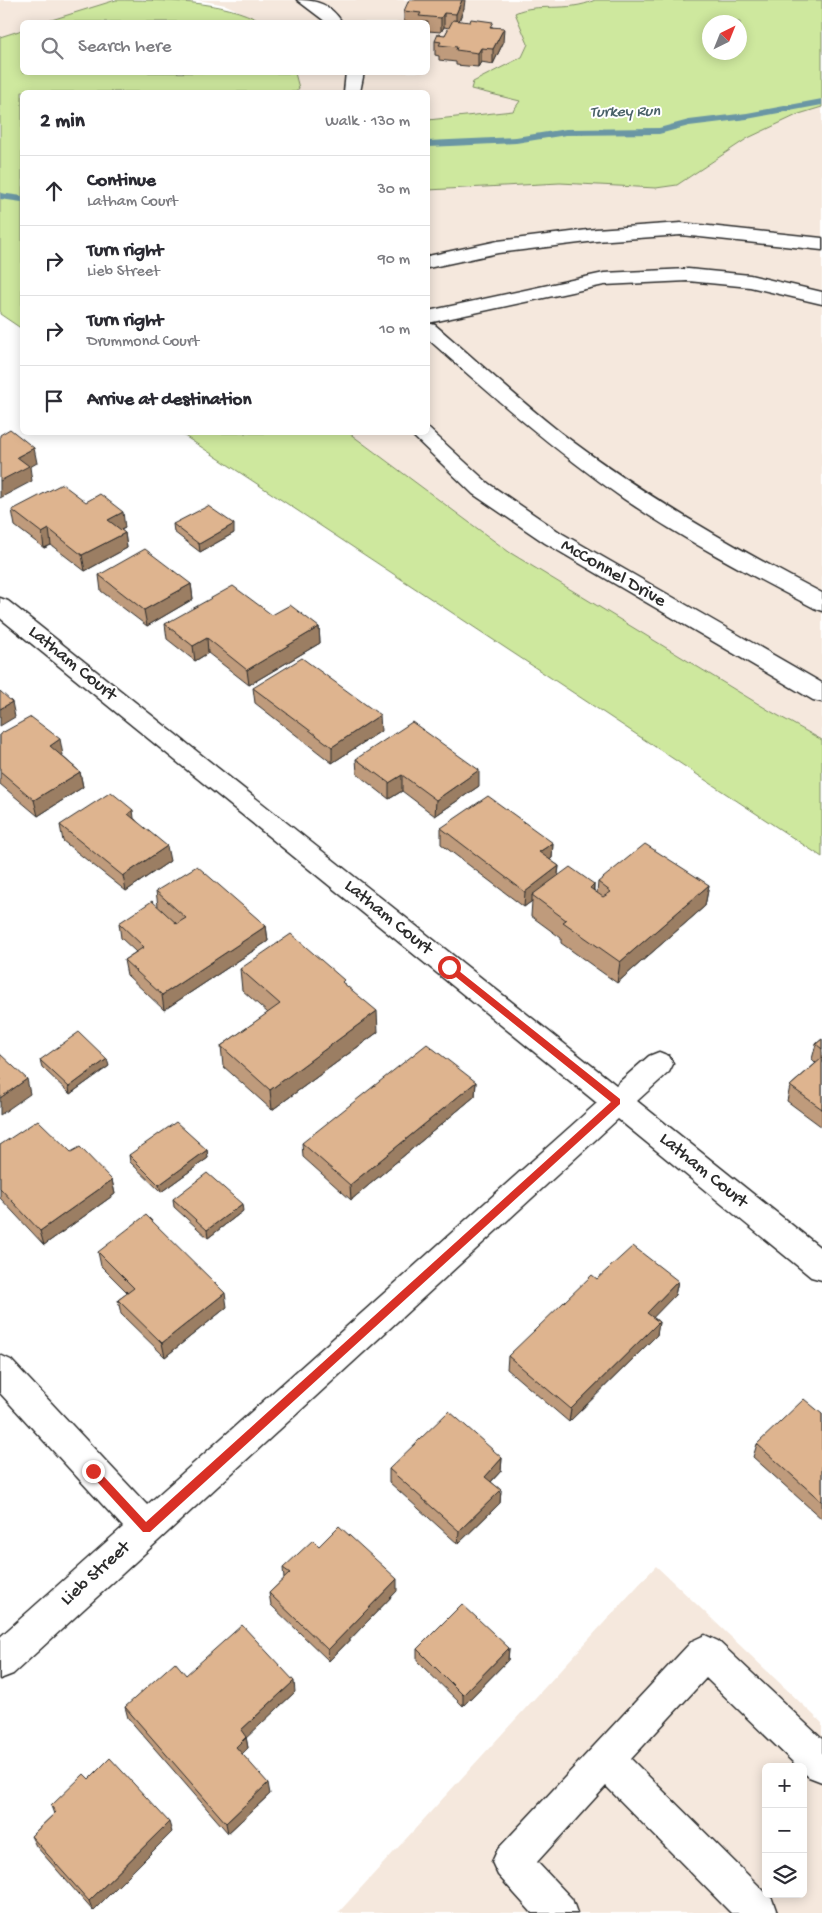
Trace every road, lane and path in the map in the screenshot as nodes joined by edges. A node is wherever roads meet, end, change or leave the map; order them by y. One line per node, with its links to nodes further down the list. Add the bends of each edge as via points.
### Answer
1 (305, 0): 2 (street)
2 (332, 20)
3 (355, 75): 4 (street)
4 (352, 90)
5 (822, 244): 6 (street, via 681,228 596,234 498,247)
6 (430, 262)
7 (822, 298): 8 (street, via 750,281 688,275 604,279)
8 (430, 317)
9 (430, 332): 11 (street, via 553,437 633,495 742,561)
10 (422, 435): 13 (street, McConnel Drive, via 481,489 553,538)
11 (822, 603)
12 (0, 606): 15 (street, Latham Court)
13 (822, 694)
14 (659, 1064): 15 (street, Lieb Street)
15 (616, 1102): 16 (street, Latham Court); 18 (street, Lieb Street)
16 (822, 1267)
17 (0, 1370): 18 (street)
18 (146, 1528): 19 (street, Lieb Street)
19 (0, 1661)
20 (606, 1760): 21 (street, via 705,1653); 22 (street, via 511,1862); 23 (street)
21 (822, 1764)
22 (558, 1913)
23 (758, 1913)

